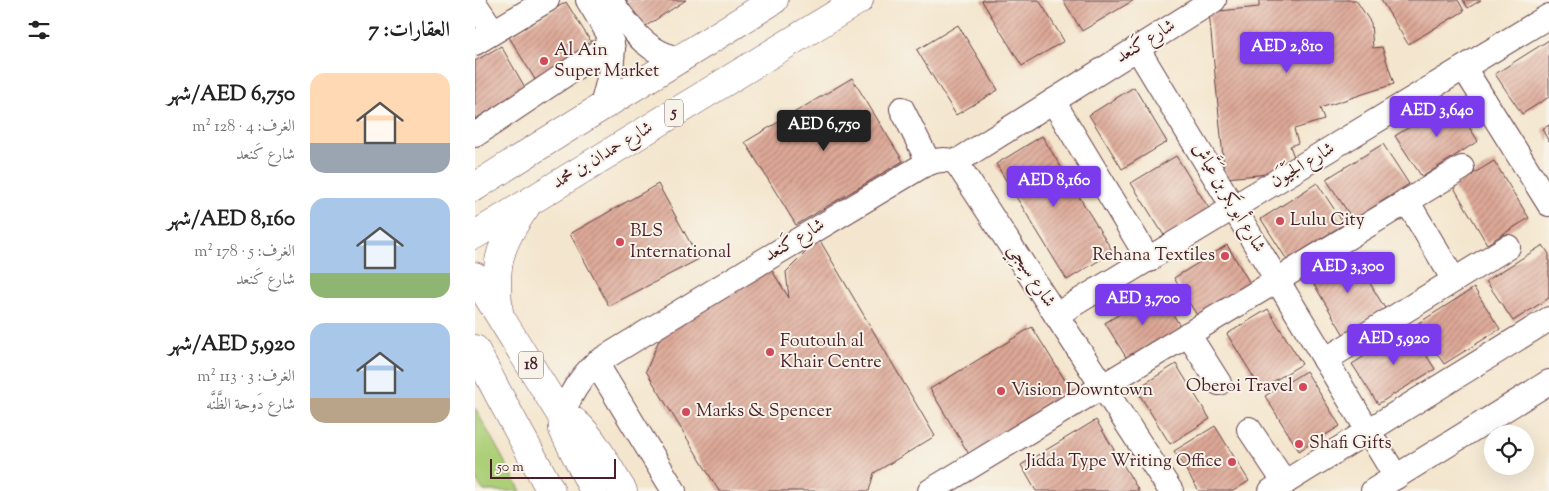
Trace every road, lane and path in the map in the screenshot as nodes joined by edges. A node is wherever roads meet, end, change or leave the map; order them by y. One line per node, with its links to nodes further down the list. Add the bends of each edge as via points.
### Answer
1 (547, 0): 9 (street)
2 (588, 0): 10 (street)
3 (610, 0): 12 (street, via 649,48)
4 (774, 0): 12 (main road)
5 (859, 0): 24 (main road, شارع حمدان بن محمد / 5)
6 (1214, 0): 11 (street, شارع كَنعد)
7 (478, 3): 9 (street)
8 (1549, 16): 13 (street, شارع الجَيْوَن)
9 (484, 37)
10 (612, 43): 15 (street, via 613,62); 17 (street)
11 (1137, 48): 14 (street, شارع كَنعد); 27 (street, شارع أبو بَكر بن عَيَّاش)
12 (681, 60): 15 (main road)
13 (1464, 68): 26 (street); 27 (street, شارع الجَيْوَن)
14 (1053, 101): 20 (street, شارع كَنعد); 30 (street)
15 (602, 106): 18 (main road)
16 (902, 109): 19 (street)
17 (475, 135)
18 (530, 151): 21 (main road, via 509,159); 23 (main road)
19 (929, 162): 20 (street, شارع كَنعد, via 948,159); 40 (street, شارع كَنعد)
20 (956, 162): 35 (street, شارع سِيجِي)
21 (475, 165)
22 (1461, 168): 25 (street)
23 (475, 188)
24 (531, 200): 28 (main road, شارع حمدان بن محمد / 5); 34 (main road, via 502,247 497,276)
25 (1407, 201): 32 (street); 33 (street)
26 (1549, 204)
27 (1233, 208): 30 (street, شارع الجَيْوَن); 32 (street, شارع أبو بَكر بن عَيَّاش)
28 (480, 229)
29 (1508, 247): 33 (street)
30 (1149, 260): 35 (street, شارع الجَيْوَن)
31 (475, 276): 34 (main road, 18)
32 (1277, 280): 37 (street); 39 (street, شارع أبو بَكر بن عَيَّاش)
33 (1454, 280): 39 (street)
34 (499, 313): 46 (main road, 18)
35 (1056, 315): 44 (street, شارع سِيجِي)
36 (1549, 319): 48 (street)
37 (1188, 334): 43 (street); 44 (street)
38 (475, 349): 45 (main road, 18)
39 (1325, 360): 48 (street, شارع أبو بَكر بن عَيَّاش)
40 (596, 364): 46 (street, شارع كَنعد, via 575,387); 54 (street)
41 (475, 371): 45 (main road)
42 (1549, 382): 49 (street)
43 (1219, 383)
44 (1103, 386): 55 (street); 56 (street, شارع سِيجِي)
45 (501, 400): 51 (main road, 18)
46 (562, 417): 52 (main road, 18, via 563,430); 53 (main road, 18, via 576,422)
47 (1249, 429): 50 (street)
48 (1369, 432): 49 (street, شارع أبو بَكر بن عَيَّاش); 50 (street)
49 (1396, 477): 57 (street)
50 (1278, 487)
51 (551, 491)
52 (594, 491)
53 (623, 491)
54 (674, 491)
55 (930, 491)
56 (1171, 491)
57 (1373, 491)

